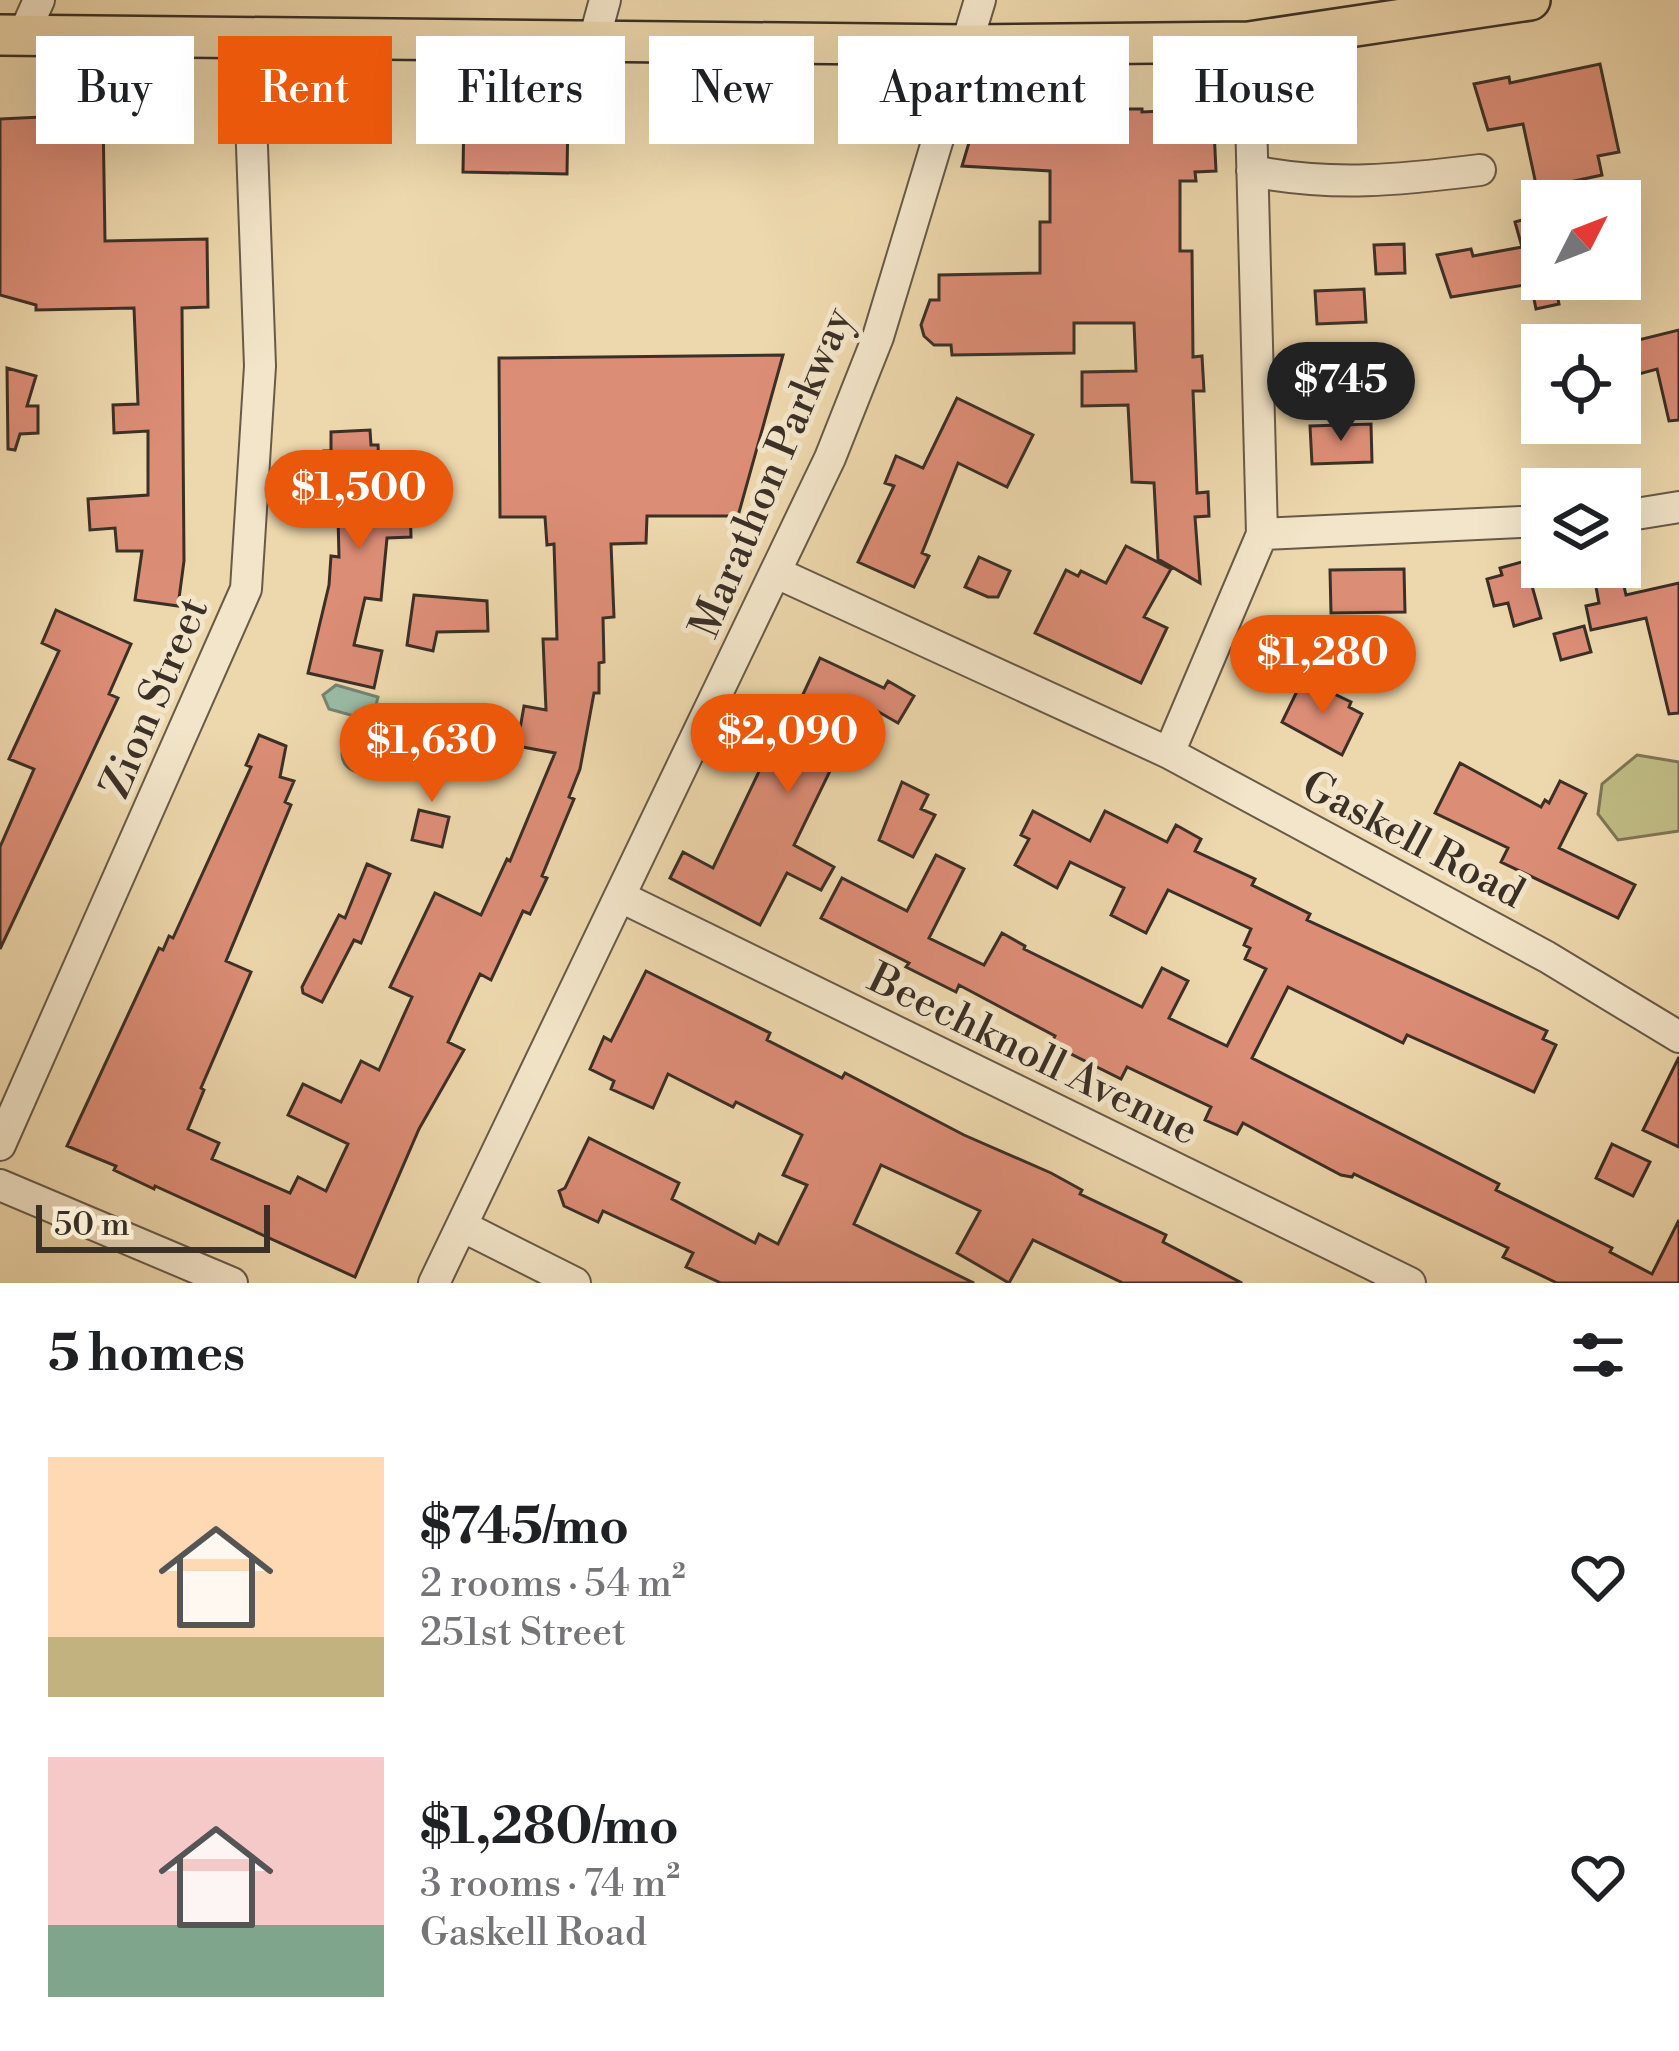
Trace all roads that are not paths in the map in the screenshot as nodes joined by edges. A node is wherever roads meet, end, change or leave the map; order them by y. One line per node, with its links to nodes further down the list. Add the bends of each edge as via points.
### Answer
1 (605, 0): 7 (street)
2 (980, 0): 8 (street, Marathon Parkway)
3 (1530, 0): 4 (main road)
4 (1326, 17): 9 (main road)
5 (20, 24): 6 (main road)
6 (218, 36)
7 (595, 36)
8 (970, 36)
9 (1267, 36)
10 (625, 40): 11 (main road)
11 (838, 43)
12 (252, 144): 25 (street, Zion Street, via 260,366 246,589)
13 (937, 144): 21 (street, Marathon Parkway, via 878,337)
14 (1251, 144): 16 (street)
15 (1480, 170): 16 (street, via 1371,183)
16 (1252, 171): 20 (street)
17 (1679, 507): 18 (street)
18 (1641, 513)
19 (1521, 522): 20 (street)
20 (1262, 534): 22 (street)
21 (777, 573): 22 (street, Gaskell Road); 23 (street, Marathon Parkway)
22 (1168, 753): 24 (street, Gaskell Road)
23 (621, 897): 27 (street, Marathon Parkway); 31 (street, Beechknoll Avenue)
24 (1679, 1037)
25 (0, 1145)
26 (0, 1185): 28 (street)
27 (462, 1226): 29 (street, Marathon Parkway); 30 (street)
28 (232, 1283)
29 (434, 1283)
30 (575, 1283)
31 (1410, 1283)

